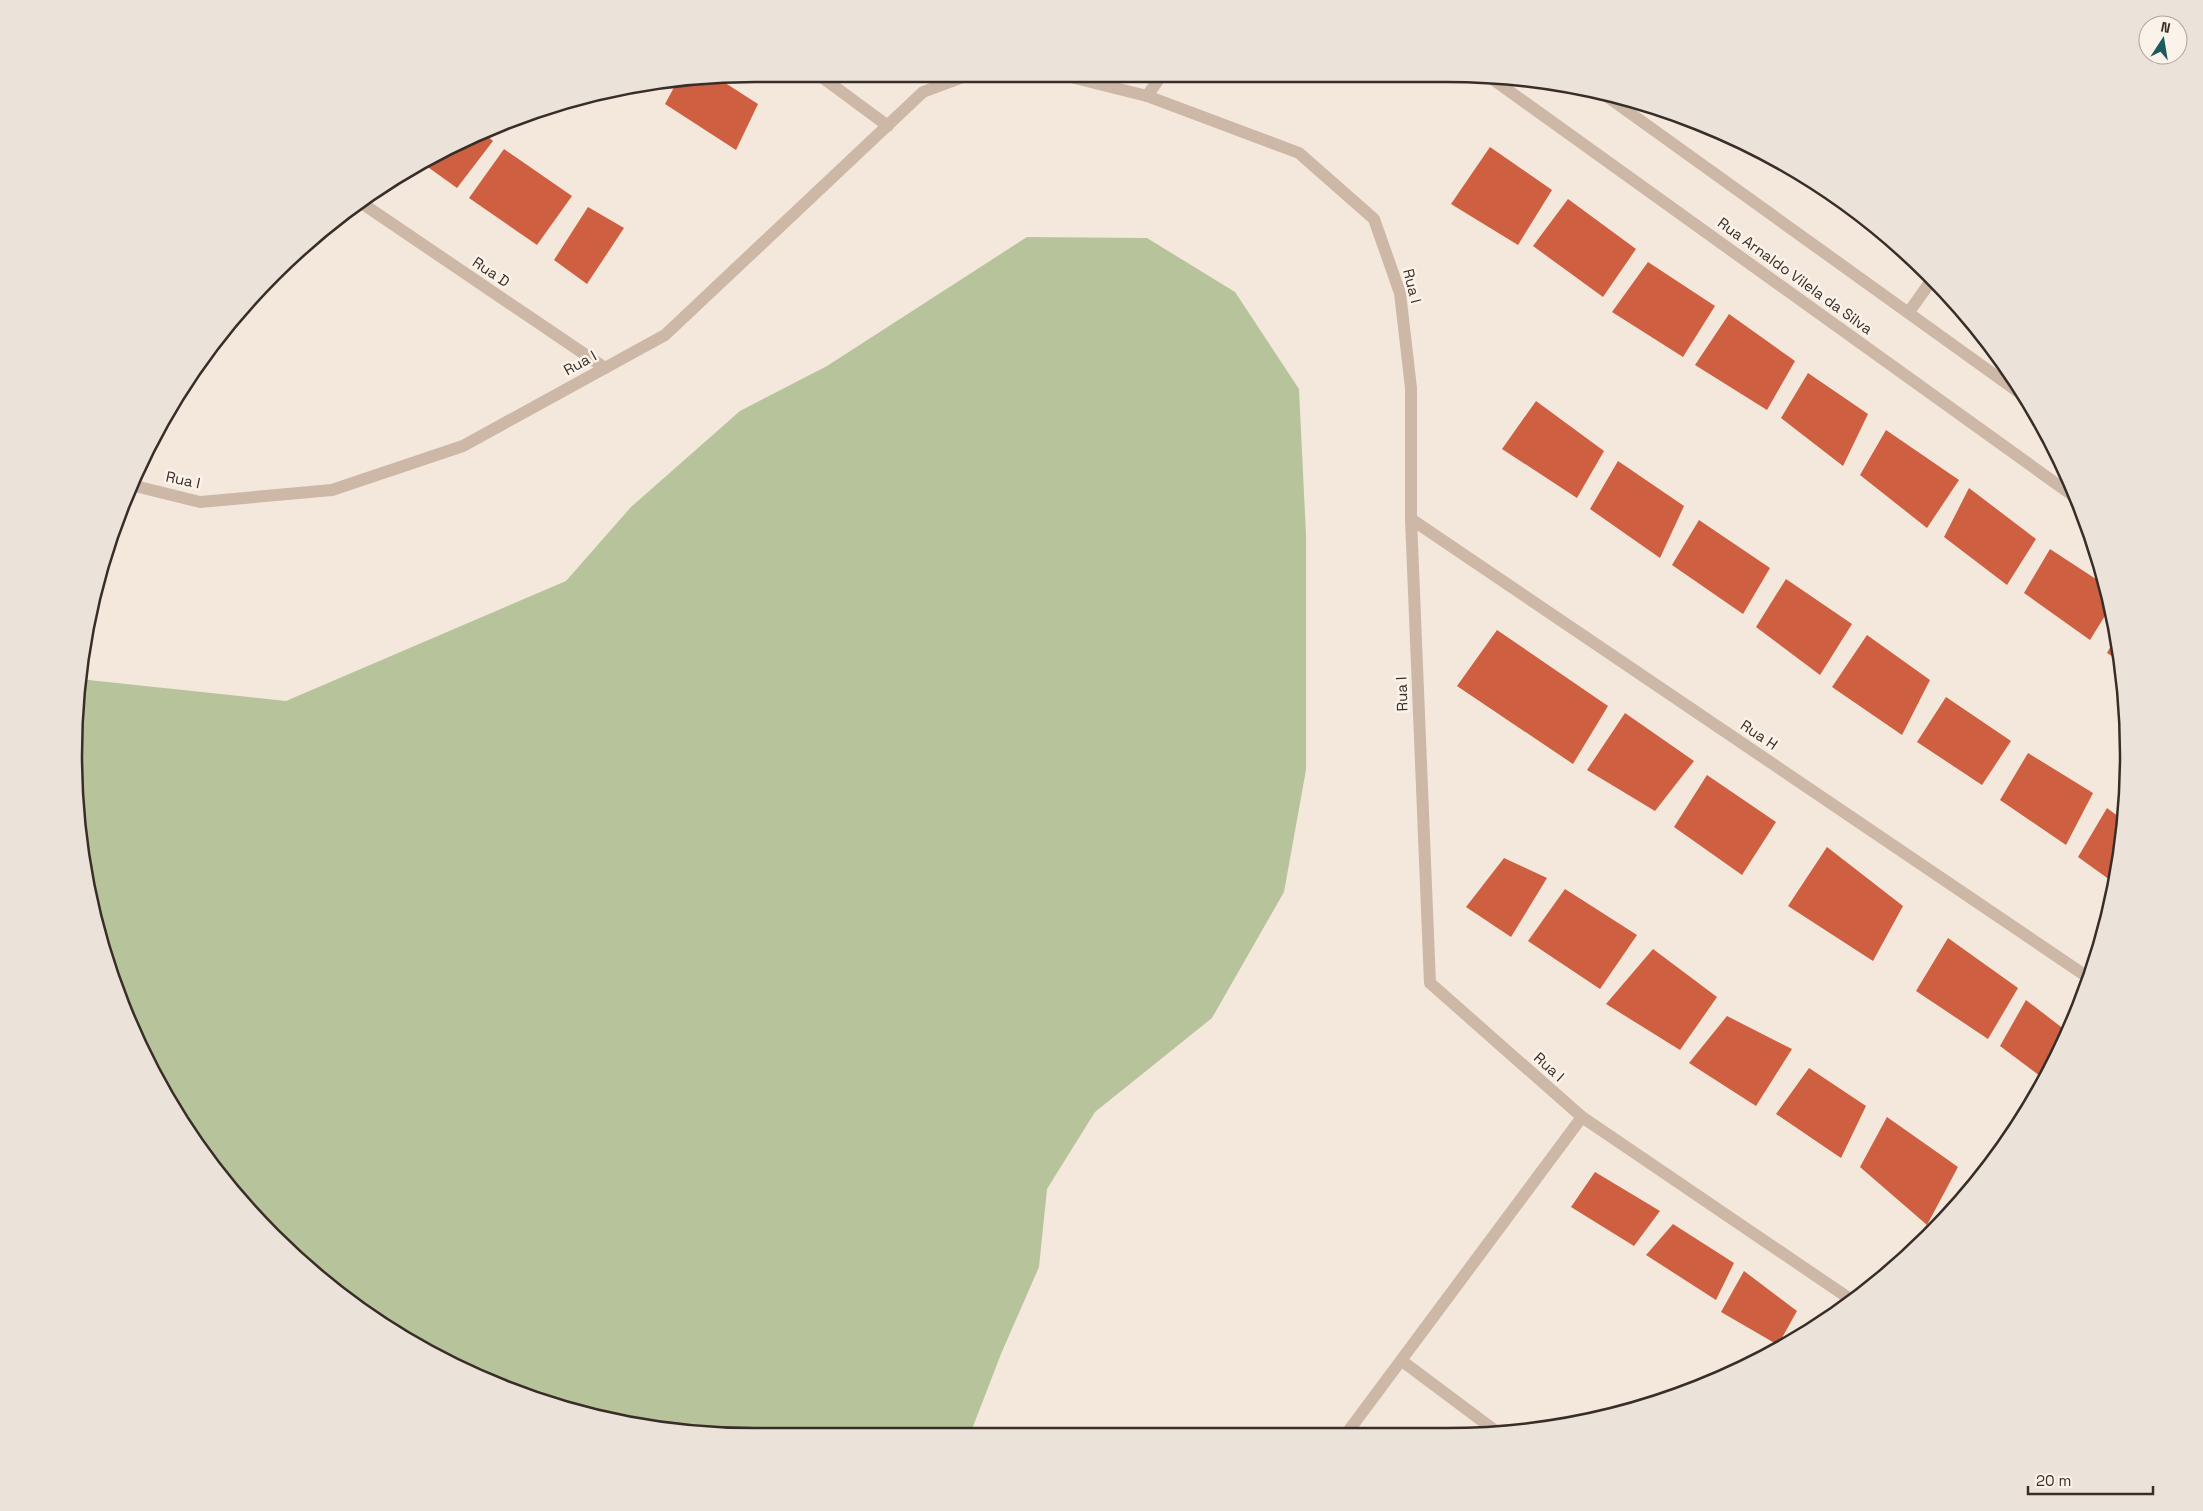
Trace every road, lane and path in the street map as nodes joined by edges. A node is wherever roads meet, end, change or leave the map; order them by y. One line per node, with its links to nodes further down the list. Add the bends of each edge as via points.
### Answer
1 (829, 82): 8 (street)
2 (950, 82): 8 (street, Rua I, via 923,92)
3 (1091, 82): 6 (street, Rua I)
4 (1157, 82): 6 (street)
5 (1500, 85): 15 (street, Rua Arnaldo Vilela da Silva)
6 (1147, 96): 16 (street, Rua I, via 1299,153 1374,218 1400,293 1411,388)
7 (1618, 104): 11 (street)
8 (888, 126): 12 (street, Rua I, via 665,335)
9 (367, 207): 12 (street, Rua D)
10 (1928, 285): 11 (street)
11 (1909, 312): 13 (street)
12 (605, 368): 14 (street, Rua I, via 463,446 332,490 200,502)
13 (2009, 385)
14 (139, 487)
15 (2066, 490)
16 (1411, 519): 17 (street, Rua H); 18 (street, Rua I, via 1430,983)
17 (2084, 975)
18 (1582, 1117): 19 (street, Rua I); 20 (street)
19 (1846, 1297)
20 (1402, 1361): 21 (street); 22 (street)
21 (1490, 1427)
22 (1351, 1428)

